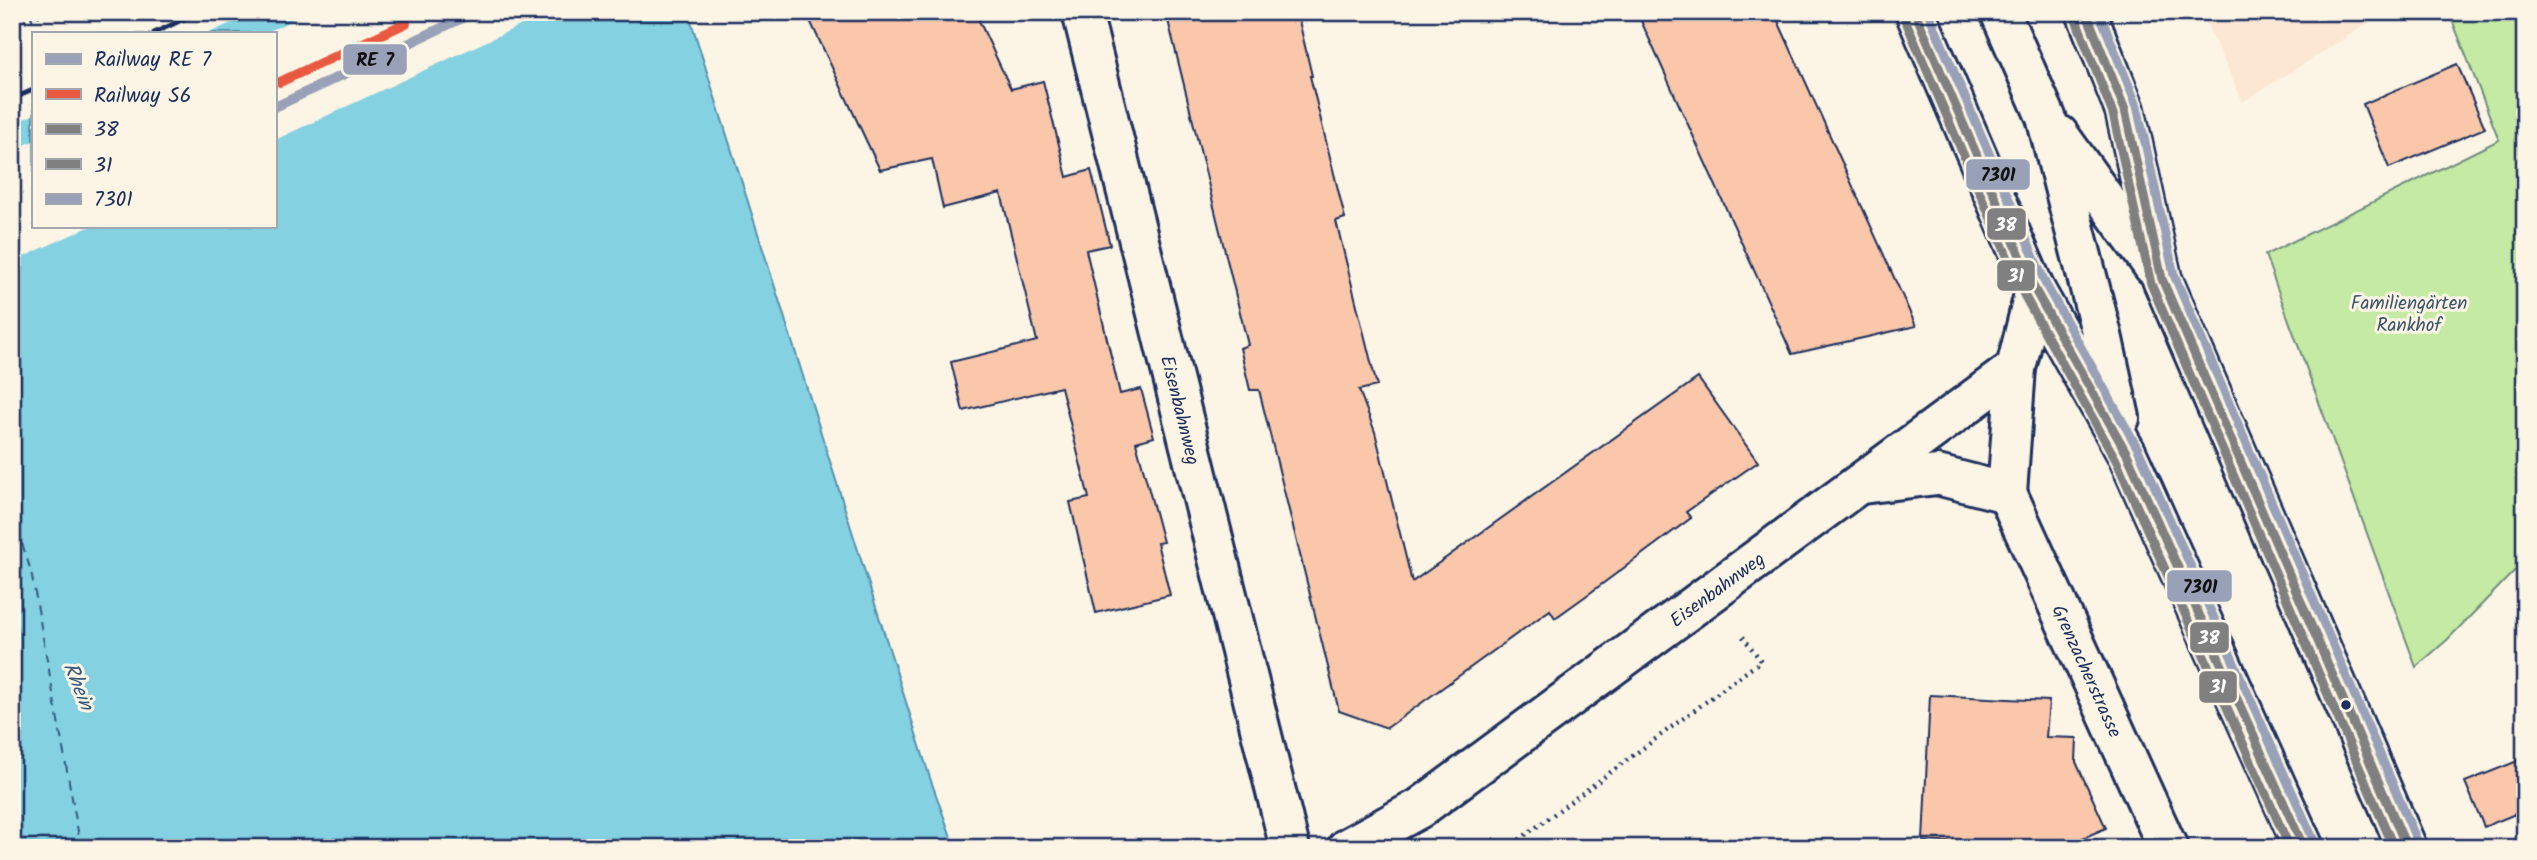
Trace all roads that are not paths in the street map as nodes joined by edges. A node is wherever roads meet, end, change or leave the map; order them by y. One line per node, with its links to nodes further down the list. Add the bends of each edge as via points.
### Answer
1 (1082, 12): 12 (main road, Eisenbahnweg)
2 (1915, 12): 7 (main road)
3 (2000, 12): 5 (main road)
4 (2086, 12): 6 (main road, via 2125,110)
5 (2046, 117): 6 (main road); 9 (main road, via 2102,335)
6 (2162, 279): 16 (main road)
7 (2035, 290): 8 (main road); 9 (main road)
8 (2016, 368): 10 (main road, Eisenbahnweg); 11 (main road, Grenzacherstrasse)
9 (2127, 454): 15 (main road)
10 (1860, 485): 11 (main road, via 1937,475); 13 (main road, Eisenbahnweg, via 1420,808)
11 (2007, 494): 14 (main road, Grenzacherstrasse)
12 (1290, 848)
13 (1347, 848)
14 (2168, 848)
15 (2304, 848)
16 (2407, 848)

